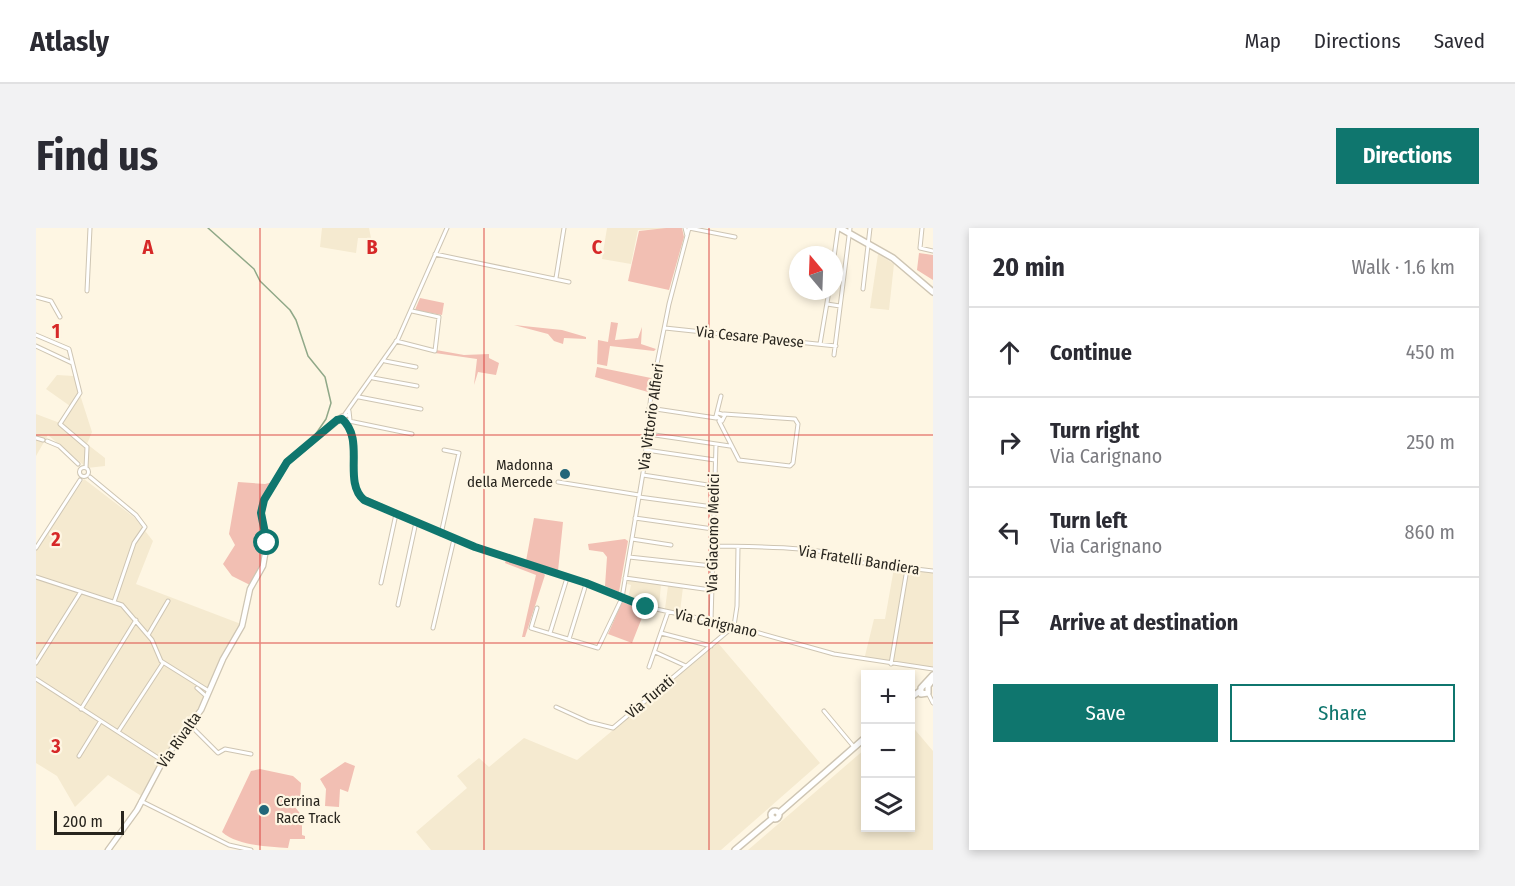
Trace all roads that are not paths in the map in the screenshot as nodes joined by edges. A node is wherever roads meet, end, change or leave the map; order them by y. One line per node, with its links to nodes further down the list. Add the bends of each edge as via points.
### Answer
1 (90, 228): 17 (street)
2 (447, 228): 13 (street)
3 (564, 228): 14 (street)
4 (688, 228): 9 (street); 25 (street, Via Vittorio Alfieri)
5 (839, 228): 8 (main road); 11 (street)
6 (870, 228): 10 (street)
7 (922, 228): 12 (street, via 920,248)
8 (850, 230): 10 (main road); 22 (street)
9 (735, 237)
10 (869, 242): 16 (street); 18 (main road, via 905,266)
11 (836, 246)
12 (933, 251)
13 (435, 254): 14 (street); 23 (street)
14 (556, 278): 15 (street)
15 (569, 282)
16 (863, 289)
17 (87, 291)
18 (933, 292)
19 (36, 297): 24 (street, via 51,301)
20 (828, 300): 21 (street)
21 (827, 304): 22 (street); 28 (street)
22 (840, 306): 30 (street)
23 (412, 311): 27 (street); 27 (street, via 440,318 435,351)
24 (60, 317)
25 (664, 328): 28 (street, Via Cesare Pavese); 39 (street, Via Vittorio Alfieri)
26 (36, 335): 33 (street, via 68,348)
27 (396, 341): 32 (street)
28 (820, 344): 30 (street, Via Cesare Pavese)
29 (36, 346): 33 (street)
30 (836, 346): 31 (street)
31 (834, 355)
32 (385, 361): 34 (street); 35 (street)
33 (72, 363): 51 (street, via 80,393 60,424 87,447)
34 (416, 368)
35 (373, 378): 36 (street); 38 (street)
36 (417, 386)
37 (721, 396): 41 (street)
38 (359, 397): 40 (street); 42 (street)
39 (649, 408): 41 (street); 43 (street, Via Vittorio Alfieri)
40 (421, 409)
41 (720, 415): 47 (street, via 721,429); 47 (street, via 795,419 798,424 794,463 790,466 739,460)
42 (346, 420): 44 (street); 58 (street, Via Carignano, via 354,446 356,491 364,500); 104 (street, Via Rivalta, via 287,462 264,500 261,513 267,543 262,566 250,590 242,626)
43 (648, 434): 46 (street); 49 (street, Via Vittorio Alfieri)
44 (412, 435)
45 (36, 438): 51 (street, via 59,446)
46 (716, 444): 47 (street); 50 (street, Via Giacomo Medici)
47 (730, 446)
48 (444, 450): 62 (street, via 459,453)
49 (646, 450): 50 (street); 52 (street, Via Vittorio Alfieri)
50 (715, 460): 55 (street, Via Giacomo Medici)
51 (83, 468): 53 (street); 53 (street)
52 (643, 475): 55 (street); 56 (street, Via Vittorio Alfieri)
53 (84, 476): 68 (street); 82 (street, via 146,527 134,543)
54 (558, 482): 56 (street)
55 (714, 486): 57 (street, Via Giacomo Medici)
56 (639, 496): 57 (street); 59 (street, Via Vittorio Alfieri)
57 (713, 507): 61 (street, Via Giacomo Medici)
58 (397, 513): 60 (street, Via Carignano); 76 (street)
59 (635, 518): 61 (street); 64 (street, Via Vittorio Alfieri)
60 (416, 522): 62 (street, Via Carignano); 83 (street)
61 (713, 529): 66 (street, Via Giacomo Medici)
62 (441, 534): 63 (street, Via Carignano)
63 (454, 539): 74 (street, Via Carignano); 89 (street)
64 (632, 539): 65 (street); 69 (street, Via Vittorio Alfieri)
65 (670, 545)
66 (713, 546): 67 (street, Via Fratelli Bandiera); 70 (street, Via Giacomo Medici)
67 (738, 547): 71 (street, Via Fratelli Bandiera, via 796,548); 88 (street)
68 (36, 548)
69 (629, 558): 70 (street); 75 (street, Via Vittorio Alfieri)
70 (712, 566): 78 (street, Via Giacomo Medici)
71 (907, 569): 72 (street, Via Fratelli Bandiera); 98 (street)
72 (933, 571)
73 (36, 577): 79 (street)
74 (568, 577): 77 (street, Via Carignano); 90 (street)
75 (626, 578): 78 (street); 80 (street, Via Vittorio Alfieri)
76 (381, 583)
77 (586, 583): 80 (street, Via Carignano); 93 (street)
78 (711, 590): 87 (street, Via Giacomo Medici)
79 (80, 592): 82 (street); 96 (street)
80 (622, 598): 85 (street, Via Carignano); 93 (street, Via Vittorio Alfieri, via 598,648)
81 (168, 601): 92 (street)
82 (114, 602): 86 (street)
83 (398, 605)
84 (537, 608): 90 (street, via 531,628)
85 (668, 612): 87 (street, Via Carignano); 91 (street)
86 (136, 620): 92 (street); 108 (street)
87 (711, 621): 88 (street, Via Carignano)
88 (734, 626): 94 (street, Via Turati); 98 (street, Via Carignano, via 834,654)
89 (433, 628)
90 (550, 633): 93 (street)
91 (661, 633): 94 (street); 95 (street)
92 (148, 635): 97 (street)
93 (569, 639)
94 (712, 646): 99 (street, Via Turati)
95 (655, 652): 99 (street); 100 (street)
96 (36, 663)
97 (163, 663): 104 (street); 112 (street)
98 (891, 664): 101 (street, Via Carignano)
99 (686, 666): 107 (street, Via Turati, via 611,729)
100 (649, 667)
101 (932, 673): 103 (main road)
102 (36, 679): 108 (street)
103 (925, 692): 105 (main road); 106 (street)
104 (208, 694): 111 (street, Via Rivalta)
105 (915, 696)
106 (933, 703)
107 (556, 707)
108 (81, 709): 110 (street)
109 (824, 711): 114 (street)
110 (100, 722): 112 (street); 116 (street)
111 (190, 725): 115 (street, via 218,753 225,749); 117 (street, Via Rivalta)
112 (118, 732): 117 (street)
113 (861, 741): 114 (main road)
114 (854, 747): 121 (main road, via 779,813 773,812 773,818)
115 (251, 754)
116 (79, 756)
117 (163, 761): 118 (street, Via Rivalta)
118 (141, 801): 119 (street, Via Rivalta); 120 (street, via 229,844)
119 (108, 850)
120 (251, 850)
121 (735, 850)

